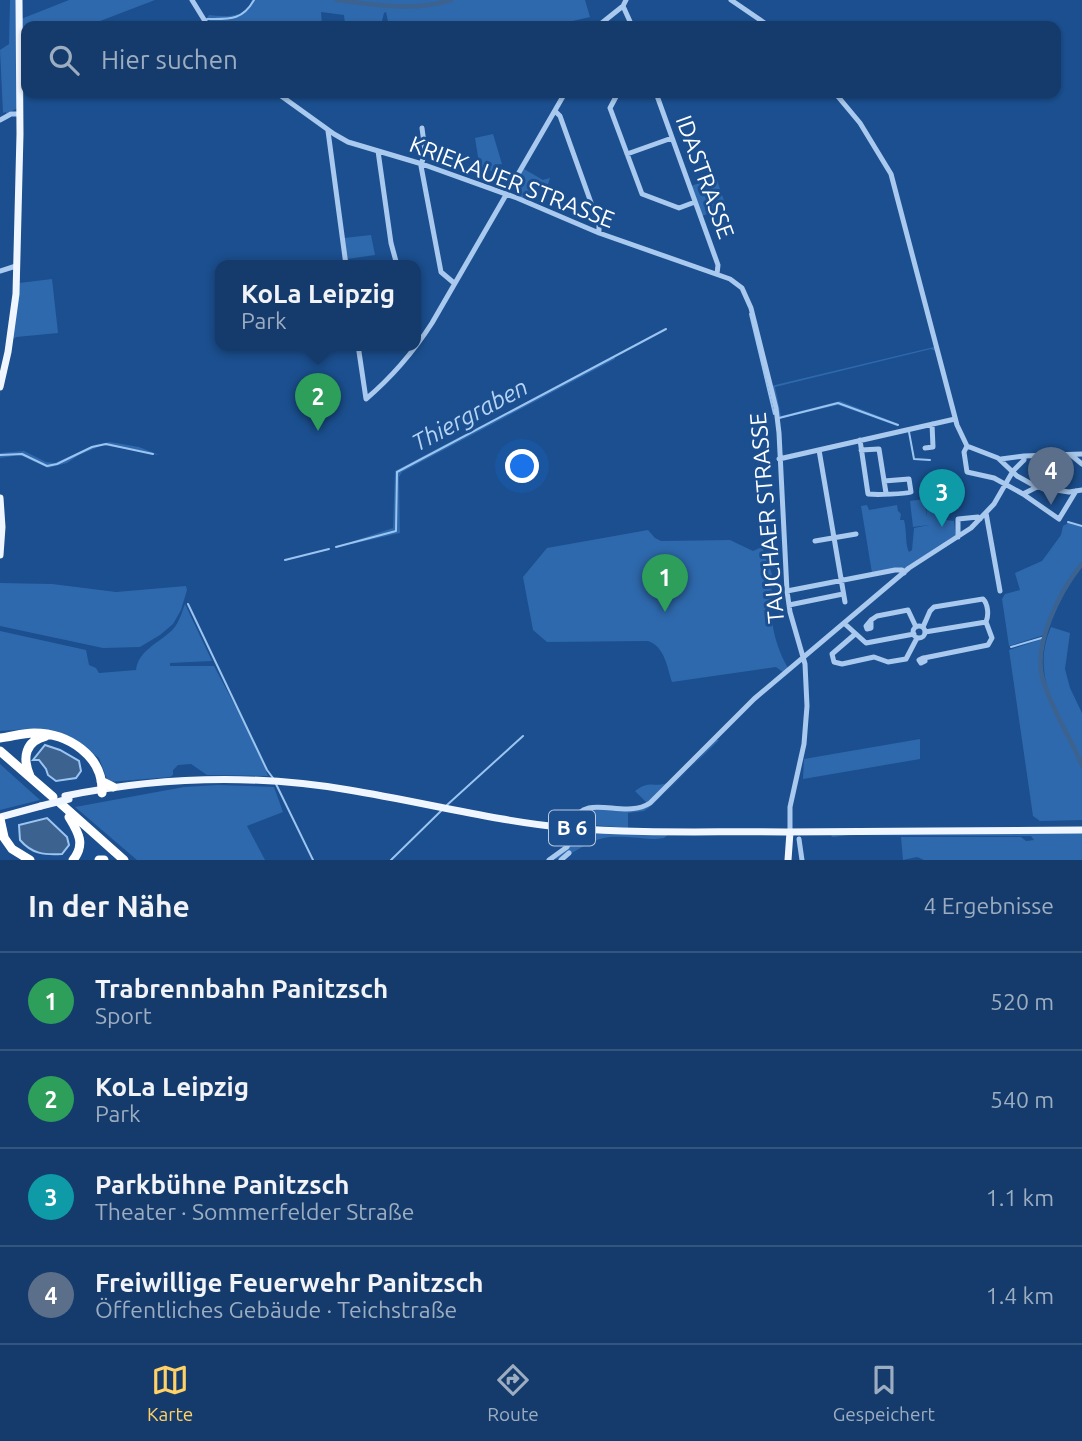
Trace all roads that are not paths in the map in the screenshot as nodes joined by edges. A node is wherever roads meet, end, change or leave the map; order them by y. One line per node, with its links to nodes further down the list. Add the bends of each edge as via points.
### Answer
1 (28, 0): 4 (street)
2 (192, 0): 6 (street)
3 (731, 0): 9 (street)
4 (19, 1): 17 (main road)
5 (625, 3): 7 (street); 8 (street)
6 (205, 21)
7 (604, 21)
8 (630, 21)
9 (762, 21)
10 (284, 98): 20 (street, KRIEKAUER STRASSE)
11 (562, 98): 16 (street)
12 (615, 98): 23 (street, via 610,108)
13 (658, 98): 21 (street, IDASTRASSE)
14 (839, 98): 39 (street, via 888,167)
15 (1, 110): 18 (street)
16 (555, 111): 25 (street); 27 (street)
17 (20, 114): 18 (street); 30 (main road)
18 (2, 119)
19 (422, 128): 24 (street)
20 (328, 131): 22 (street, KRIEKAUER STRASSE); 28 (street)
21 (672, 138): 23 (street); 26 (street, IDASTRASSE)
22 (378, 151): 24 (street, KRIEKAUER STRASSE); 29 (street)
23 (627, 154): 26 (street, via 644,196 679,208)
24 (422, 164): 25 (street, KRIEKAUER STRASSE); 33 (street, via 441,272)
25 (505, 194): 27 (street, KRIEKAUER STRASSE); 33 (street)
26 (695, 202): 32 (street, IDASTRASSE)
27 (599, 233): 32 (street, KRIEKAUER STRASSE)
28 (345, 260)
29 (396, 260)
30 (16, 266): 31 (street); 38 (main road, via 15,301)
31 (0, 271)
32 (718, 274): 34 (street, KRIEKAUER STRASSE)
33 (454, 283): 35 (street)
34 (742, 288): 49 (street, TAUCHAER STRASSE, via 776,408)
35 (421, 336)
36 (359, 351): 37 (street, via 366,399)
37 (408, 351)
38 (0, 387)
39 (955, 419): 40 (street); 42 (street)
40 (932, 424): 41 (street); 43 (street, via 933,447)
41 (860, 440): 44 (street); 45 (street)
42 (967, 446): 50 (street); 54 (street, via 967,472)
43 (925, 448)
44 (819, 450): 49 (street); 63 (street)
45 (861, 450): 53 (street, via 879,449); 57 (street, via 868,493)
46 (1082, 454): 47 (street)
47 (1071, 455): 48 (street); 51 (street)
48 (1024, 456): 50 (street); 52 (street)
49 (779, 459): 69 (street, TAUCHAER STRASSE)
50 (1001, 459): 52 (street)
51 (1082, 464)
52 (1013, 471): 54 (street); 55 (street)
53 (884, 481): 57 (street); 57 (street, via 911,482 910,493)
54 (1005, 485): 58 (street); 60 (street)
55 (1037, 488): 56 (street); 58 (street)
56 (1079, 491): 58 (street, via 1059,519)
57 (886, 493)
58 (1023, 494)
59 (0, 498): 66 (main road)
60 (986, 513): 61 (street); 70 (street)
61 (980, 519): 64 (street); 64 (street, via 957,520)
62 (856, 534): 63 (street)
63 (835, 537): 65 (street); 68 (street)
64 (958, 537): 67 (street)
65 (815, 541)
66 (0, 555)
67 (904, 573): 68 (street, via 895,570); 76 (street)
68 (841, 580): 69 (street); 71 (street)
69 (787, 590): 73 (street, TAUCHAER STRASSE)
70 (1000, 591)
71 (843, 594): 72 (street); 73 (street)
72 (845, 602)
73 (789, 605): 80 (street, TAUCHAER STRASSE)
74 (871, 620): 77 (street, via 908,610)
75 (986, 621): 77 (street); 77 (street, via 986,603 979,599 934,607); 79 (street, via 992,638 988,645)
76 (845, 624): 78 (street); 80 (street)
77 (919, 632): 78 (street, via 866,643); 78 (street, via 906,659 834,662 832,654)
78 (854, 635)
79 (924, 658)
80 (803, 659): 94 (street, TAUCHAER STRASSE, via 804,744); 104 (street, bridge, via 754,699 650,803 634,810 587,807 579,811 567,847)
81 (51, 735): 82 (highway); 85 (highway, via 35,740 26,750); 88 (highway, via 92,758)
82 (0, 738)
83 (0, 751): 85 (highway)
84 (0, 758): 89 (highway)
85 (33, 780): 89 (highway)
86 (203, 781): 87 (main road, B 6); 88 (main road, B 6); 93 (main road, B 6, via 348,789 527,823 603,830)
87 (113, 787): 88 (highway)
88 (101, 789): 89 (main road, B 6)
89 (53, 801): 90 (main road, B 6); 91 (highway); 103 (highway)
90 (0, 816): 95 (highway)
91 (69, 817): 101 (highway, via 80,840); 102 (highway)
92 (1082, 830): 94 (main road, B 6)
93 (775, 832): 94 (main road, B 6); 97 (main road)
94 (788, 832): 97 (main road); 99 (main road)
95 (2, 835): 100 (highway, via 12,849)
96 (799, 839): 106 (street)
97 (785, 842): 99 (main road)
98 (569, 853): 105 (street)
99 (788, 857)
100 (30, 860)
101 (73, 860)
102 (117, 860)
103 (124, 860)
104 (549, 860)
105 (561, 860)
106 (802, 860)

